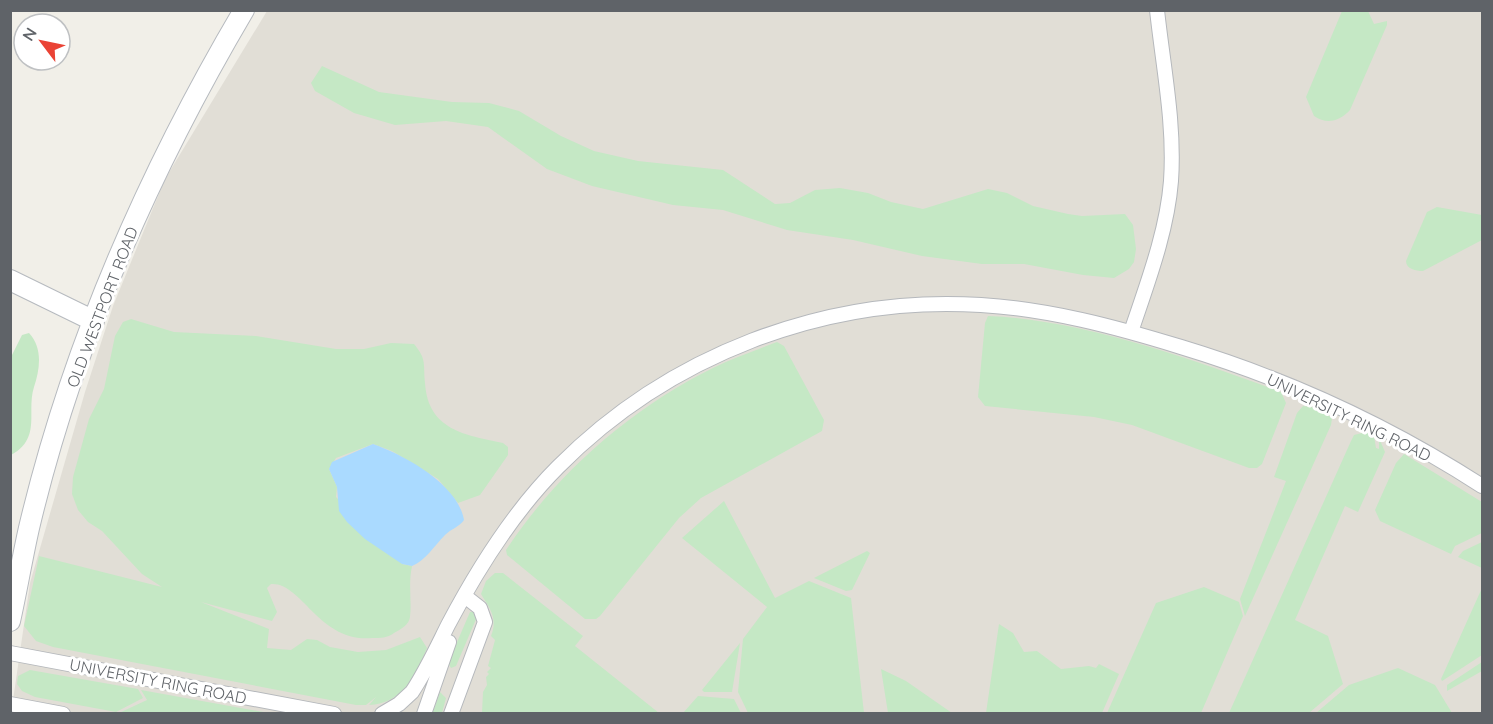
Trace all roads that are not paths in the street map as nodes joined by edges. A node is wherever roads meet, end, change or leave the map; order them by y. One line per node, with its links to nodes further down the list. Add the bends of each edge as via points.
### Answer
1 (244, 10): 4 (main road, OLD WESTPORT ROAD, via 150,188)
2 (1157, 10): 5 (street, via 1171,135 1171,180 1162,228)
3 (11, 280): 4 (main road)
4 (94, 321): 8 (main road, OLD WESTPORT ROAD, via 43,476)
5 (1131, 332): 6 (street, UNIVERSITY RING ROAD, via 1311,394 1408,442); 7 (street, UNIVERSITY RING ROAD, via 1018,309 925,304 830,317 741,344 650,392 582,444 522,509)
6 (1482, 486)
7 (466, 597): 14 (street, UNIVERSITY RING ROAD, via 412,692); 15 (street, UNIVERSITY RING ROAD); 16 (street, via 480,608 485,622)
8 (10, 621)
9 (10, 653): 11 (street, UNIVERSITY RING ROAD)
10 (10, 704): 12 (street)
11 (305, 711): 13 (street, UNIVERSITY RING ROAD)
12 (63, 714)
13 (334, 714)
14 (382, 714)
15 (424, 714)
16 (451, 714)

